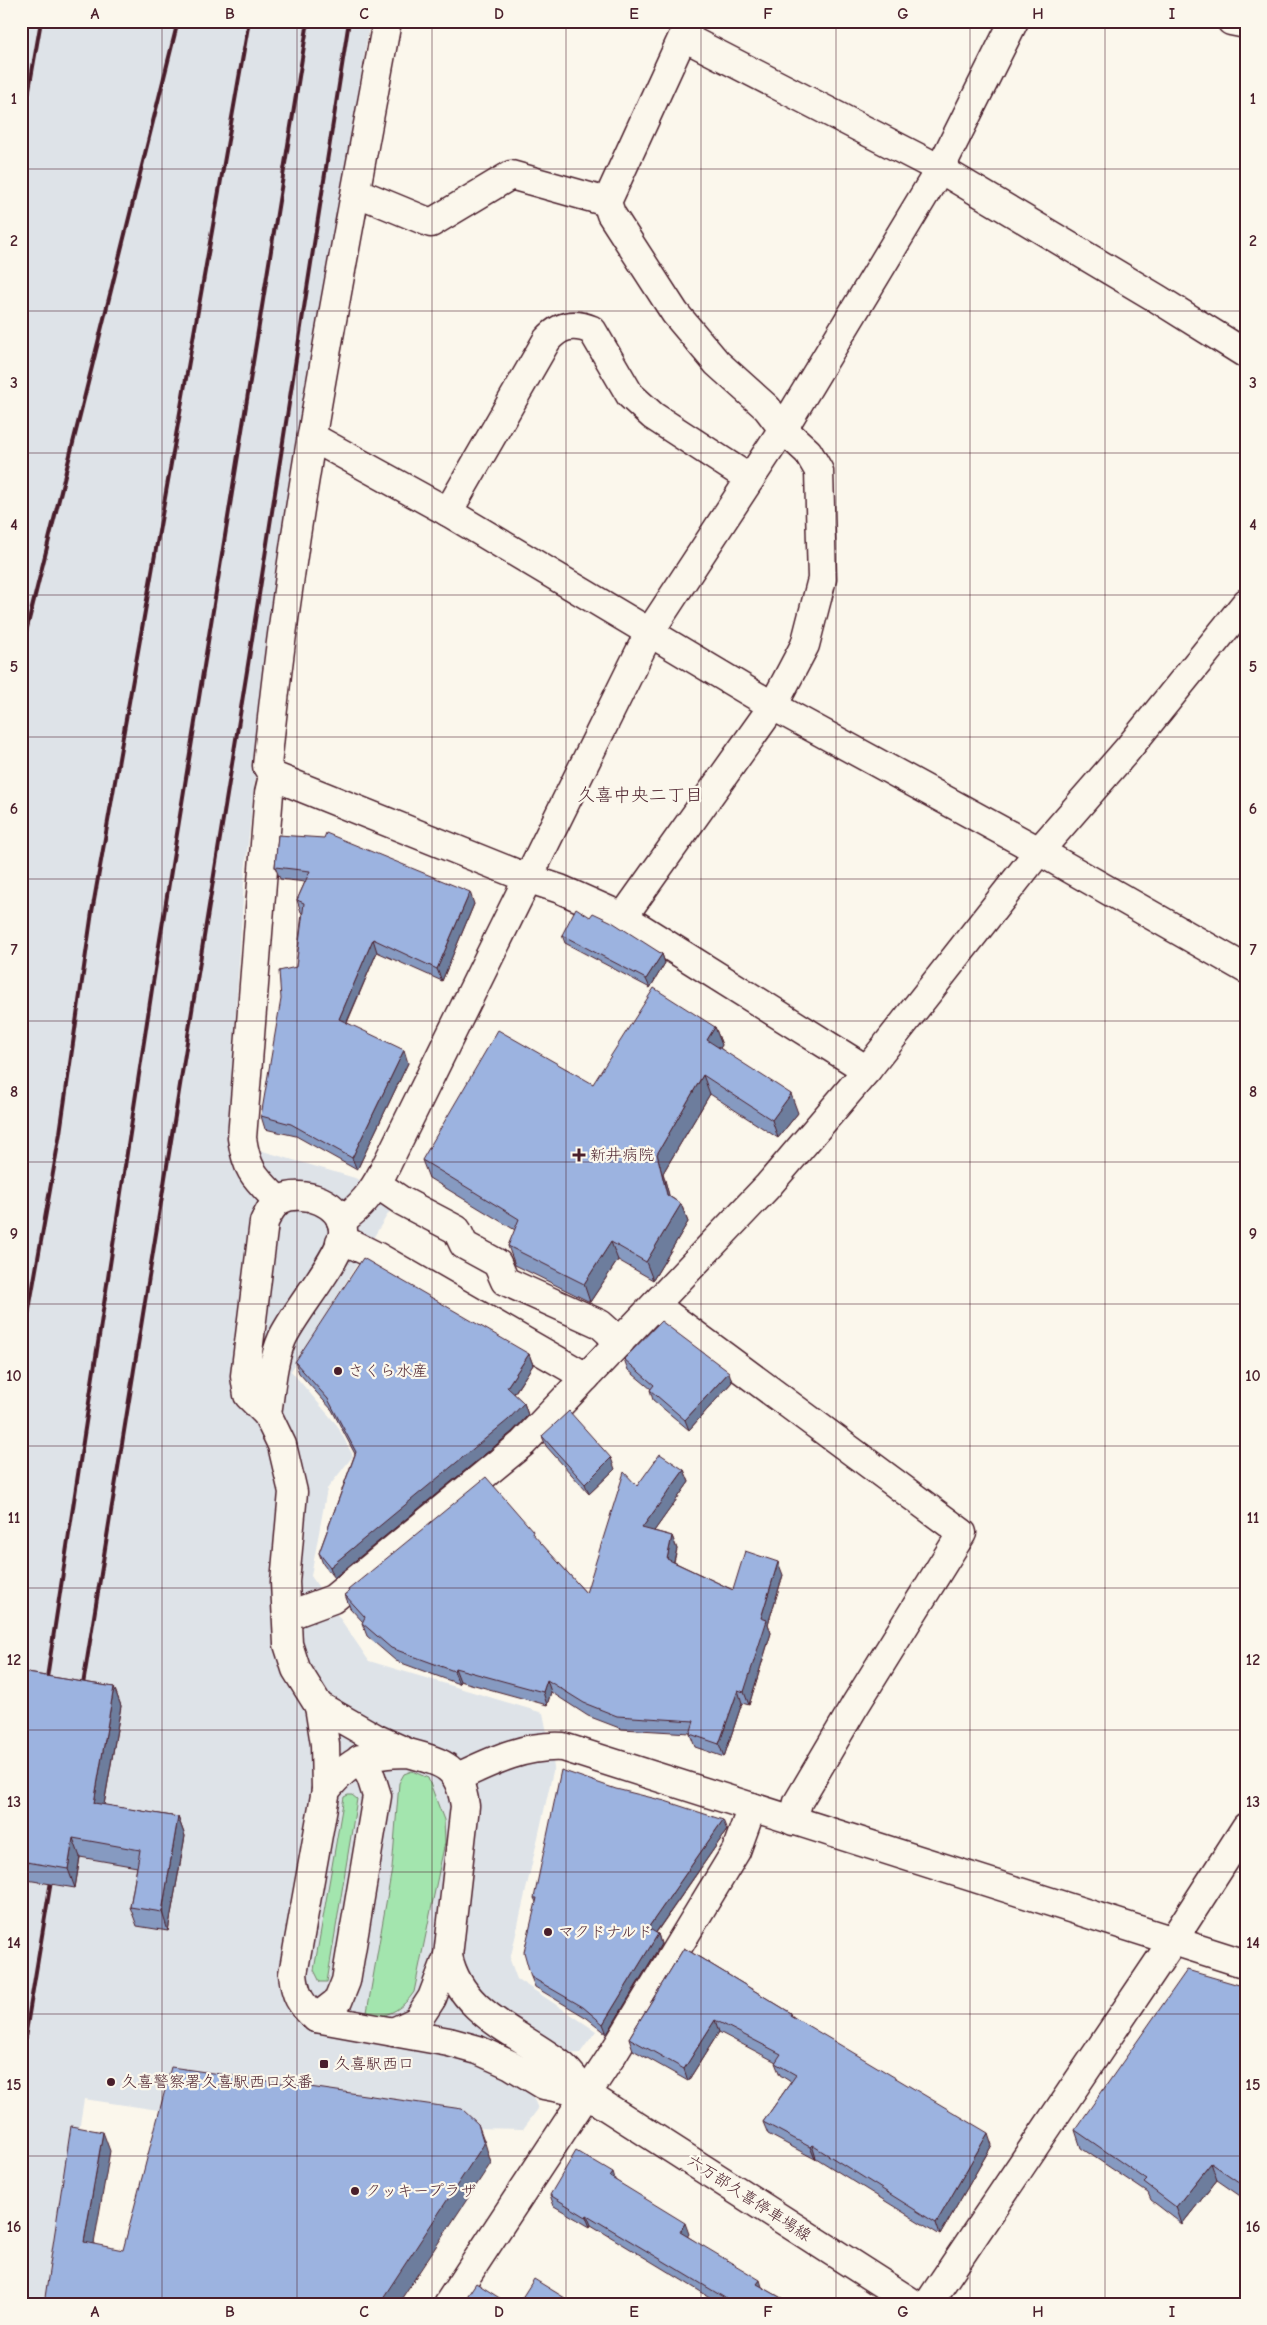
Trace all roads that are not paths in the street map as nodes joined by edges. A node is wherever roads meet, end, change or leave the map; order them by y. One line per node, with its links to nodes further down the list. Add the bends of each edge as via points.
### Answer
1 (387, 21): 7 (street)
2 (1014, 21): 6 (street)
3 (1231, 21): 4 (street)
4 (1246, 24)
5 (687, 29): 6 (street); 8 (street)
6 (940, 169): 9 (street); 10 (street)
7 (356, 192): 8 (street, via 431,223 511,175); 11 (street)
8 (607, 202): 10 (street, via 610,214 675,313 717,363 767,408)
9 (1246, 354)
10 (783, 429): 12 (street); 16 (street, via 808,452 819,471 822,579 805,645)
11 (312, 437): 13 (street); 17 (street, via 277,660 267,766)
12 (750, 480): 13 (street, via 653,416 630,395 592,330 570,325 557,329 546,340); 15 (street)
13 (448, 512): 15 (street)
14 (1246, 603): 18 (street, via 1127,750)
15 (649, 633): 16 (street); 19 (street)
16 (773, 706): 18 (street); 20 (street)
17 (273, 776): 19 (street); 24 (street, via 269,793 242,1138 244,1157 251,1173)
18 (1039, 851): 21 (street); 22 (street)
19 (527, 878): 20 (street, via 560,888); 23 (street)
20 (623, 917): 22 (street)
21 (1246, 969)
22 (867, 1070): 26 (street, via 767,1187)
23 (377, 1184): 25 (street, via 371,1196); 27 (street, via 457,1230 464,1245 496,1263 505,1281 600,1324)
24 (278, 1201): 25 (street, via 292,1195 304,1195 333,1208); 29 (street, via 264,1222 245,1376 248,1395)
25 (341, 1231): 28 (street, via 352,1244); 29 (street, via 332,1258 282,1337 275,1358)
26 (655, 1305): 27 (street); 37 (street, via 962,1533 798,1802)
27 (620, 1342): 28 (street)
28 (586, 1377): 30 (street, via 523,1443 333,1599)
29 (267, 1414): 30 (street, via 282,1445 293,1492 285,1582)
30 (287, 1616): 31 (street, via 288,1644 296,1669)
31 (319, 1706): 32 (street); 35 (street, via 325,1744)
32 (408, 1753): 33 (street); 34 (street, via 442,1765)
33 (360, 1759): 35 (street, via 340,1772); 42 (street, via 377,1796 351,1952 338,2002)
34 (458, 1777): 36 (street, via 516,1752 542,1746 563,1747); 40 (street, via 465,1806)
35 (326, 1790): 42 (street, via 293,1974 295,1992 304,2008)
36 (752, 1807): 37 (street); 44 (street, via 736,1851)
37 (793, 1821): 39 (street)
38 (1246, 1827): 39 (street)
39 (1172, 1942): 41 (street); 47 (street)
40 (448, 1956): 43 (street, via 432,1998 417,2021); 44 (street, via 451,1971 470,2000 501,2026 562,2065)
41 (1246, 1964)
42 (316, 2018): 43 (street)
43 (393, 2032): 44 (street, via 478,2050 544,2085)
44 (585, 2093): 45 (street); 46 (street, 六万部久喜停車場線)
45 (448, 2304)
46 (914, 2304)
47 (928, 2304)

